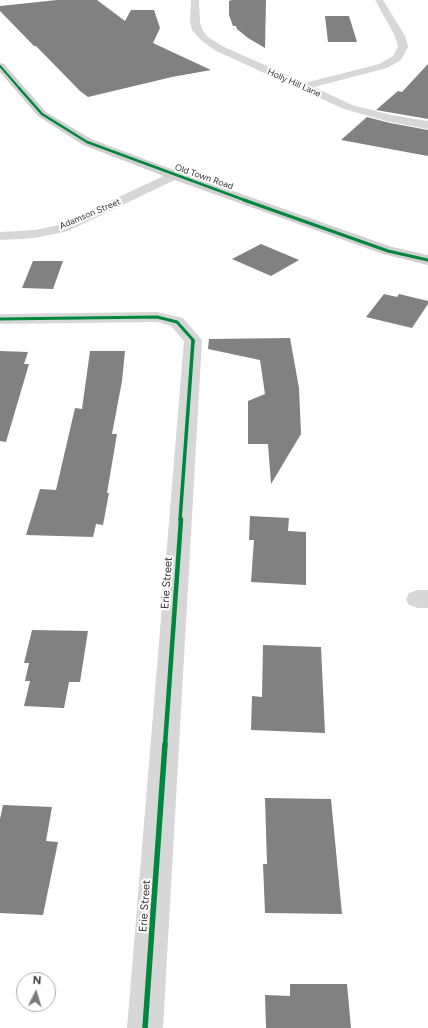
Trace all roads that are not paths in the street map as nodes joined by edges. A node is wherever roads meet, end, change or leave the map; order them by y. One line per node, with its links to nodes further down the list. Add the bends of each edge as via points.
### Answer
1 (195, 0): 4 (street, Holly Hill Lane, via 197,30 205,39 233,55)
2 (379, 0): 4 (street, via 400,36 403,47 397,58 383,66)
3 (0, 66): 6 (main road, Old Town Road, via 42,114 87,142)
4 (303, 87): 5 (street, Holly Hill Lane, via 348,107)
5 (428, 125)
6 (174, 175): 7 (street, Adamson Street, via 62,228 35,234); 8 (main road, Old Town Road, via 388,251)
7 (0, 236)
8 (428, 260)
9 (0, 319): 10 (street, Erie Street, via 157,318 177,322 193,340)
10 (146, 1028)

